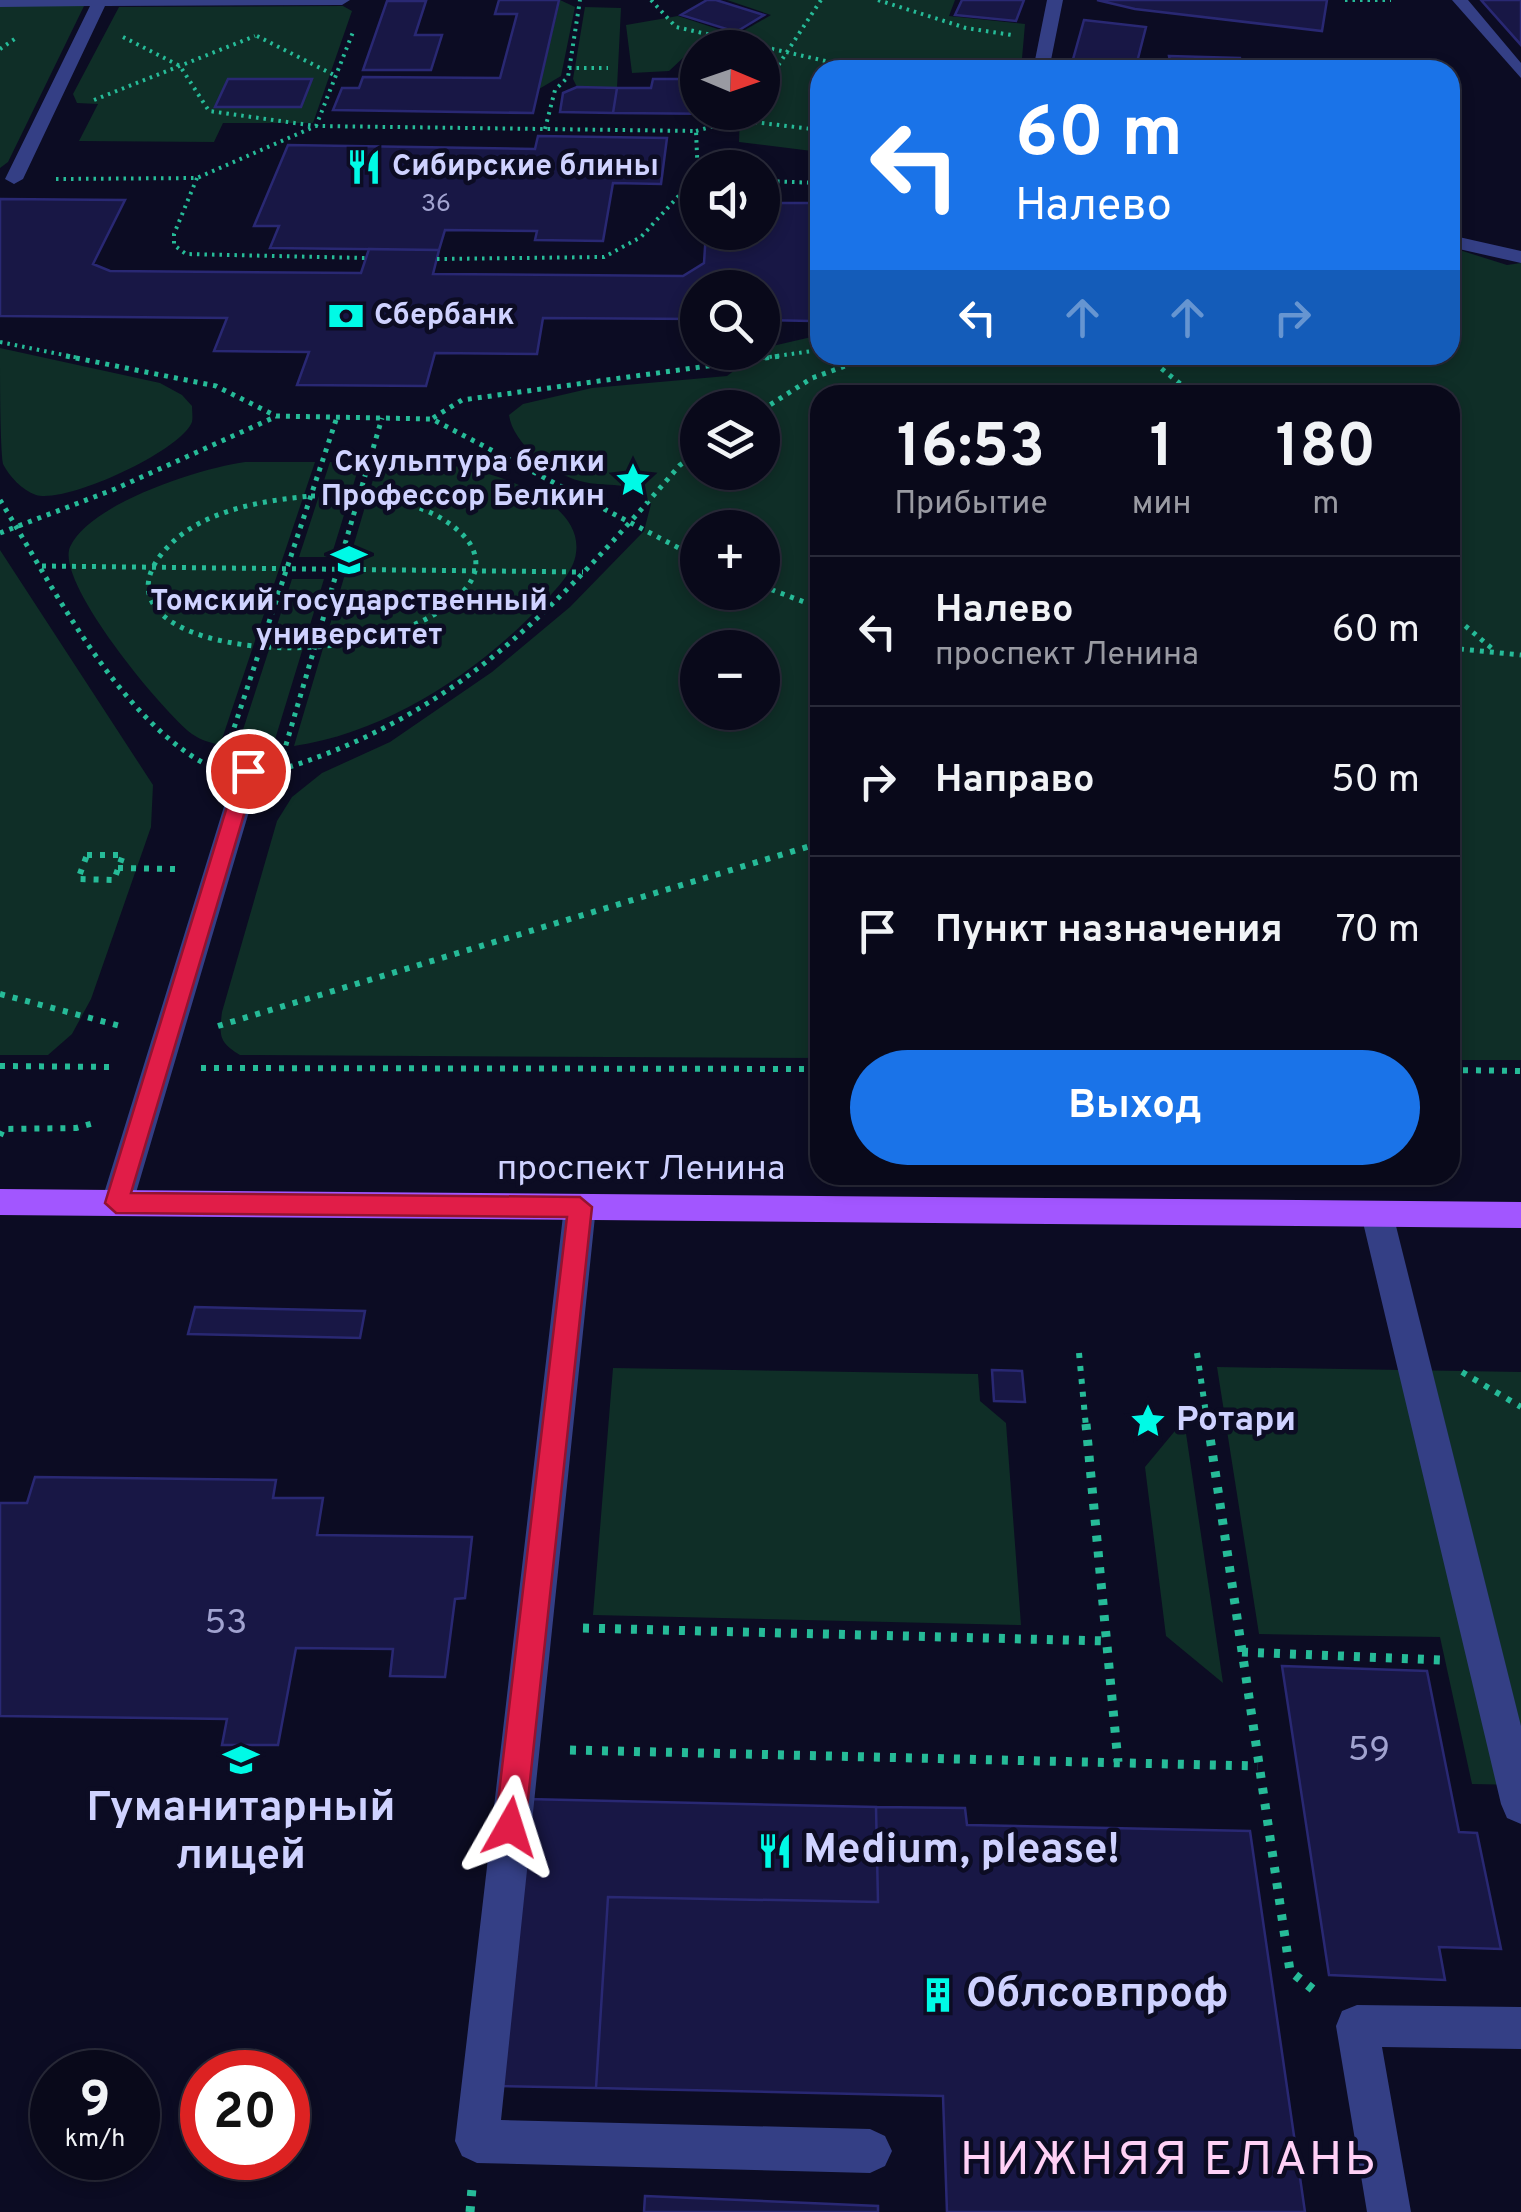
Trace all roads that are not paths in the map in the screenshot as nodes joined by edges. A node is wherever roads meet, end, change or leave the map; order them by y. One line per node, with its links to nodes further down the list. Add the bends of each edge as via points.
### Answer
1 (1054, 0): 6 (lane)
2 (1460, 0): 7 (lane)
3 (100, 1): 4 (lane); 5 (lane); 8 (lane)
4 (342, 1)
5 (0, 2)
6 (1043, 60)
7 (1521, 73)
8 (14, 179)
9 (1460, 243): 10 (lane)
10 (1521, 258)
11 (248, 771): 13 (lane)
12 (0, 1202): 13 (main road, проспект Ленина)
13 (116, 1203): 14 (main road, проспект Ленина)
14 (580, 1207): 15 (main road, проспект Ленина); 19 (lane, via 476,2141)
15 (1377, 1214): 16 (main road, проспект Ленина); 17 (lane)
16 (1521, 1215)
17 (1521, 1804)
18 (1521, 2028): 20 (lane, via 1356,2026)
19 (870, 2151)
20 (1389, 2212)

